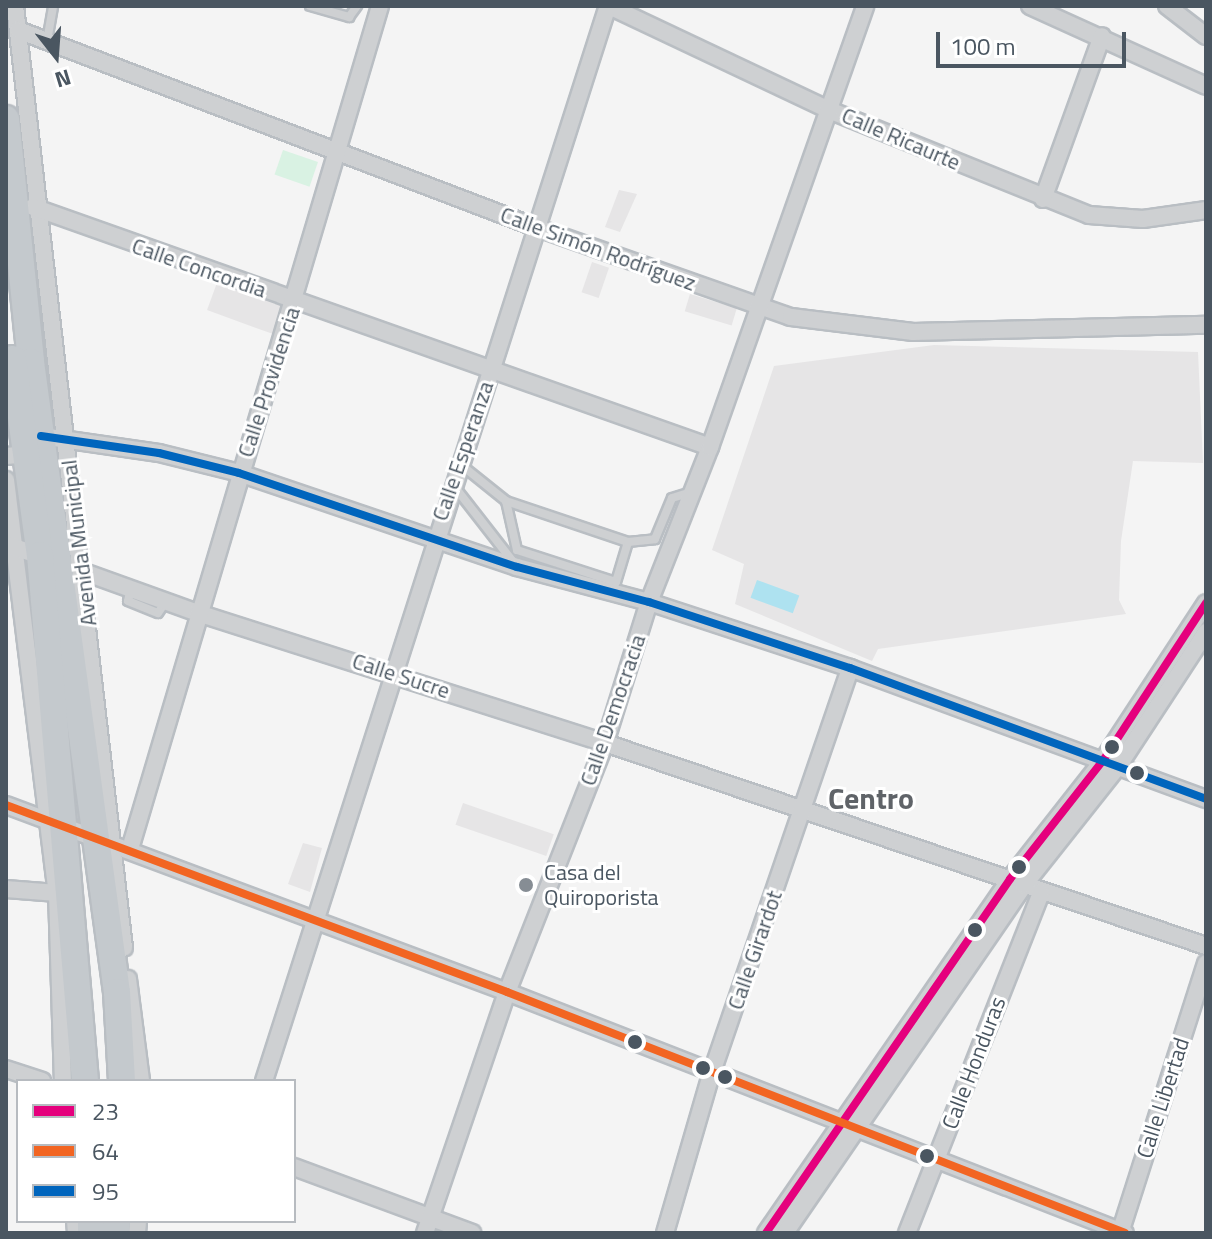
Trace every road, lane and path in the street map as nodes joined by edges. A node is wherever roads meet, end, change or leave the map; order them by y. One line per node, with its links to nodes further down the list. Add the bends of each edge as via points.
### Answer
1 (15, 6): 10 (street, Avenida Municipal)
2 (53, 6): 13 (lane)
3 (310, 6): 4 (lane, via 349,17)
4 (357, 6)
5 (380, 6): 17 (street, Calle Providencia)
6 (609, 6): 15 (street, Calle Ricaurte); 22 (street, Calle Esperanza)
7 (865, 6): 15 (street, Calle Democracia)
8 (1030, 6): 11 (street)
9 (1167, 6): 12 (street)
10 (18, 30): 13 (street, Calle Simón Rodríguez); 20 (street, Avenida Municipal)
11 (1102, 36): 14 (street); 18 (street)
12 (1206, 36)
13 (47, 41): 17 (street, Calle Simón Rodríguez)
14 (1206, 86)
15 (829, 110): 18 (street, Calle Ricaurte); 25 (street, Calle Democracia)
16 (6, 119): 19 (highway, Avenida Municipal)
17 (334, 149): 22 (street, Calle Simón Rodríguez); 24 (street, Calle Providencia)
18 (1043, 199): 21 (street, Calle Ricaurte, via 1089,215 1143,219)
19 (10, 200): 20 (street, Calle Concordia); 28 (highway, Avenida Municipal)
20 (41, 210): 24 (street, Calle Concordia); 28 (street, Avenida Municipal)
21 (1206, 210)
22 (535, 227): 25 (street, Calle Simón Rodríguez); 27 (street, Calle Esperanza)
23 (6, 288): 28 (highway, Avenida Municipal)
24 (296, 302): 27 (street, Calle Concordia); 31 (street, Calle Providencia)
25 (757, 306): 26 (street, Calle Simón Rodríguez, via 836,326 913,332); 29 (street, Calle Democracia)
26 (1206, 325)
27 (491, 371): 29 (street, Calle Concordia); 30 (street, Calle Esperanza)
28 (35, 446): 31 (street); 39 (highway, Avenida Municipal)
29 (710, 447): 34 (street, Calle Democracia)
30 (459, 463): 33 (street, Calle Esperanza); 35 (lane)
31 (239, 473): 36 (street); 43 (street, Calle Providencia)
32 (6, 480): 38 (street, Avenida Municipal)
33 (453, 484): 36 (street, Calle Esperanza); 40 (lane)
34 (693, 492): 37 (lane, via 675,495 655,539); 41 (street, Calle Democracia)
35 (506, 501): 37 (lane); 37 (lane, via 517,550 616,582)
36 (434, 540): 40 (street); 46 (street, Calle Esperanza)
37 (628, 542)
38 (10, 545): 39 (street, Calle Sucre); 52 (street, Avenida Municipal)
39 (62, 563): 43 (street, Calle Sucre); 52 (highway, Avenida Municipal); 53 (highway, Avenida Municipal)
40 (517, 567): 41 (street)
41 (649, 602): 45 (street); 47 (street, Calle Democracia)
42 (1206, 603): 48 (street)
43 (198, 613): 46 (street, Calle Sucre); 54 (street, Calle Providencia)
44 (1206, 632): 48 (street)
45 (850, 668): 48 (street); 51 (street, Calle Girardot)
46 (391, 673): 47 (street, Calle Sucre); 59 (street, Calle Esperanza)
47 (605, 743): 51 (street, Calle Sucre); 62 (street, Calle Democracia)
48 (1111, 762): 49 (street); 55 (street)
49 (1206, 799)
50 (6, 805): 52 (street)
51 (803, 812): 55 (street, Calle Sucre); 64 (street, Calle Girardot)
52 (56, 824): 53 (street); 57 (street, Avenida Municipal); 67 (highway, Avenida Municipal)
53 (103, 840): 54 (street); 68 (highway, Avenida Municipal); 69 (street, Avenida Municipal)
54 (130, 849): 59 (street)
55 (1017, 882): 58 (street, Calle Sucre); 71 (street)
56 (6, 889): 57 (street)
57 (57, 893): 66 (street, Avenida Municipal)
58 (1041, 893): 60 (street, Calle Sucre); 72 (street, Calle Honduras)
59 (314, 922): 62 (street); 70 (street, Calle Esperanza)
60 (1206, 946)
61 (1206, 963): 82 (street, Calle Libertad)
62 (507, 992): 64 (street); 74 (street, Calle Democracia)
63 (6, 1069): 65 (street)
64 (711, 1075): 71 (street); 78 (street, Calle Girardot)
65 (36, 1079)
66 (63, 1079)
67 (85, 1079)
68 (122, 1079)
69 (141, 1079)
70 (265, 1079)
71 (851, 1127): 72 (street); 79 (street); 80 (street)
72 (937, 1160): 81 (street, Calle Honduras); 82 (street)
73 (296, 1168): 74 (street)
74 (428, 1225): 77 (street)
75 (121, 1226): 76 (highway)
76 (91, 1233)
77 (472, 1233)
78 (665, 1233)
79 (766, 1233)
80 (785, 1233)
81 (907, 1233)
82 (1122, 1233)

